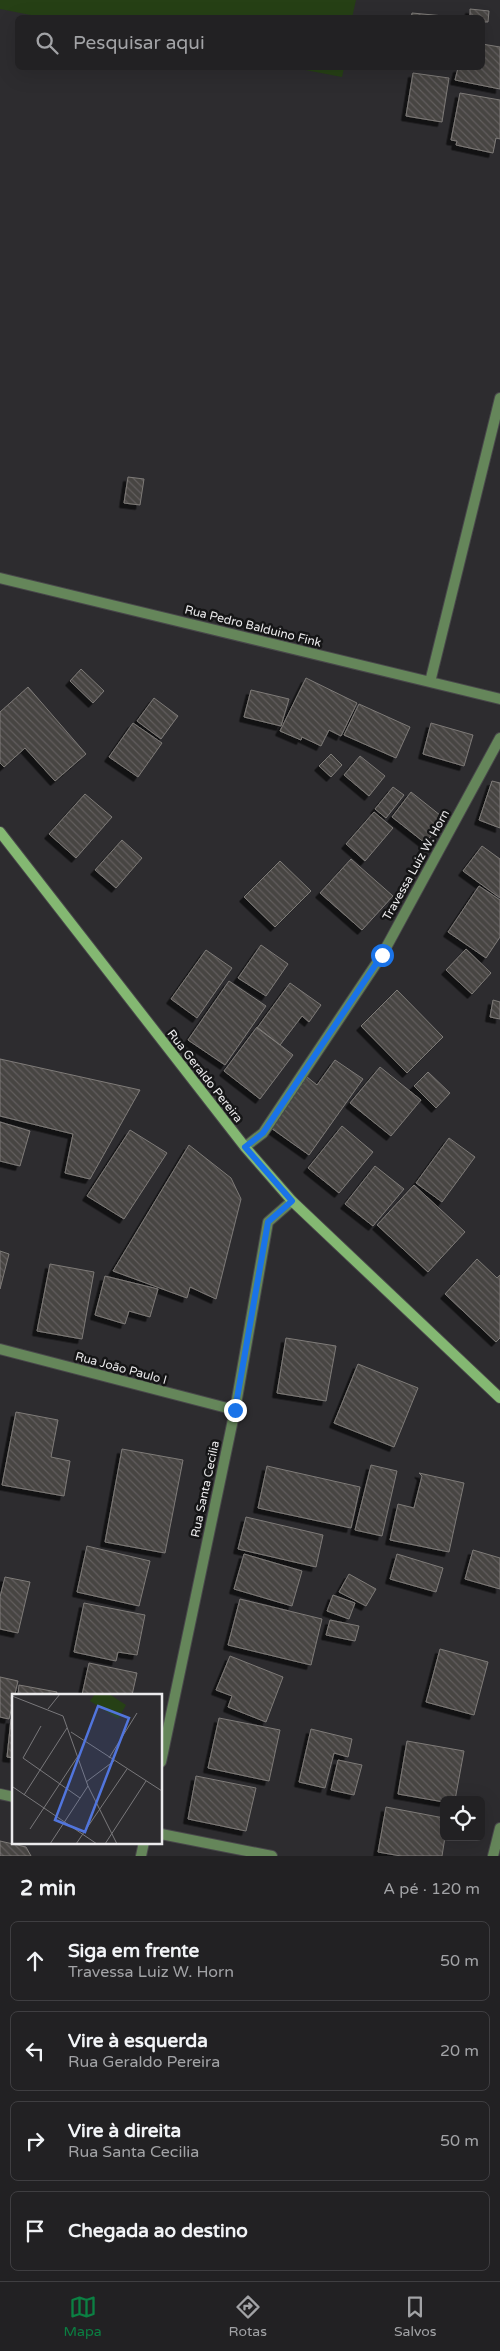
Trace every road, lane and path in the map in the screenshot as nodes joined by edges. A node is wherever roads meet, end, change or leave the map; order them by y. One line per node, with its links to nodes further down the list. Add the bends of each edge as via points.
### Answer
1 (500, 398): 3 (street)
2 (0, 578): 3 (street, Rua Pedro Balduino Fink)
3 (430, 682): 4 (street, Rua Pedro Balduino Fink)
4 (500, 699)
5 (500, 738): 7 (street, Travessa Luiz W. Horn, via 382,955 263,1133)
6 (0, 832): 7 (main road, Rua Geraldo Pereira)
7 (245, 1147): 8 (main road, Rua Geraldo Pereira)
8 (292, 1201): 10 (main road, Rua Geraldo Pereira); 11 (street, Rua Santa Cecilia, via 268,1222)
9 (0, 1349): 11 (street, Rua João Paulo I)
10 (500, 1398)
11 (235, 1410): 12 (street, Rua Santa Cecilia)
12 (162, 1757)
13 (500, 1828): 16 (street)
14 (162, 1834): 15 (street)
15 (272, 1856)
16 (492, 1856)

